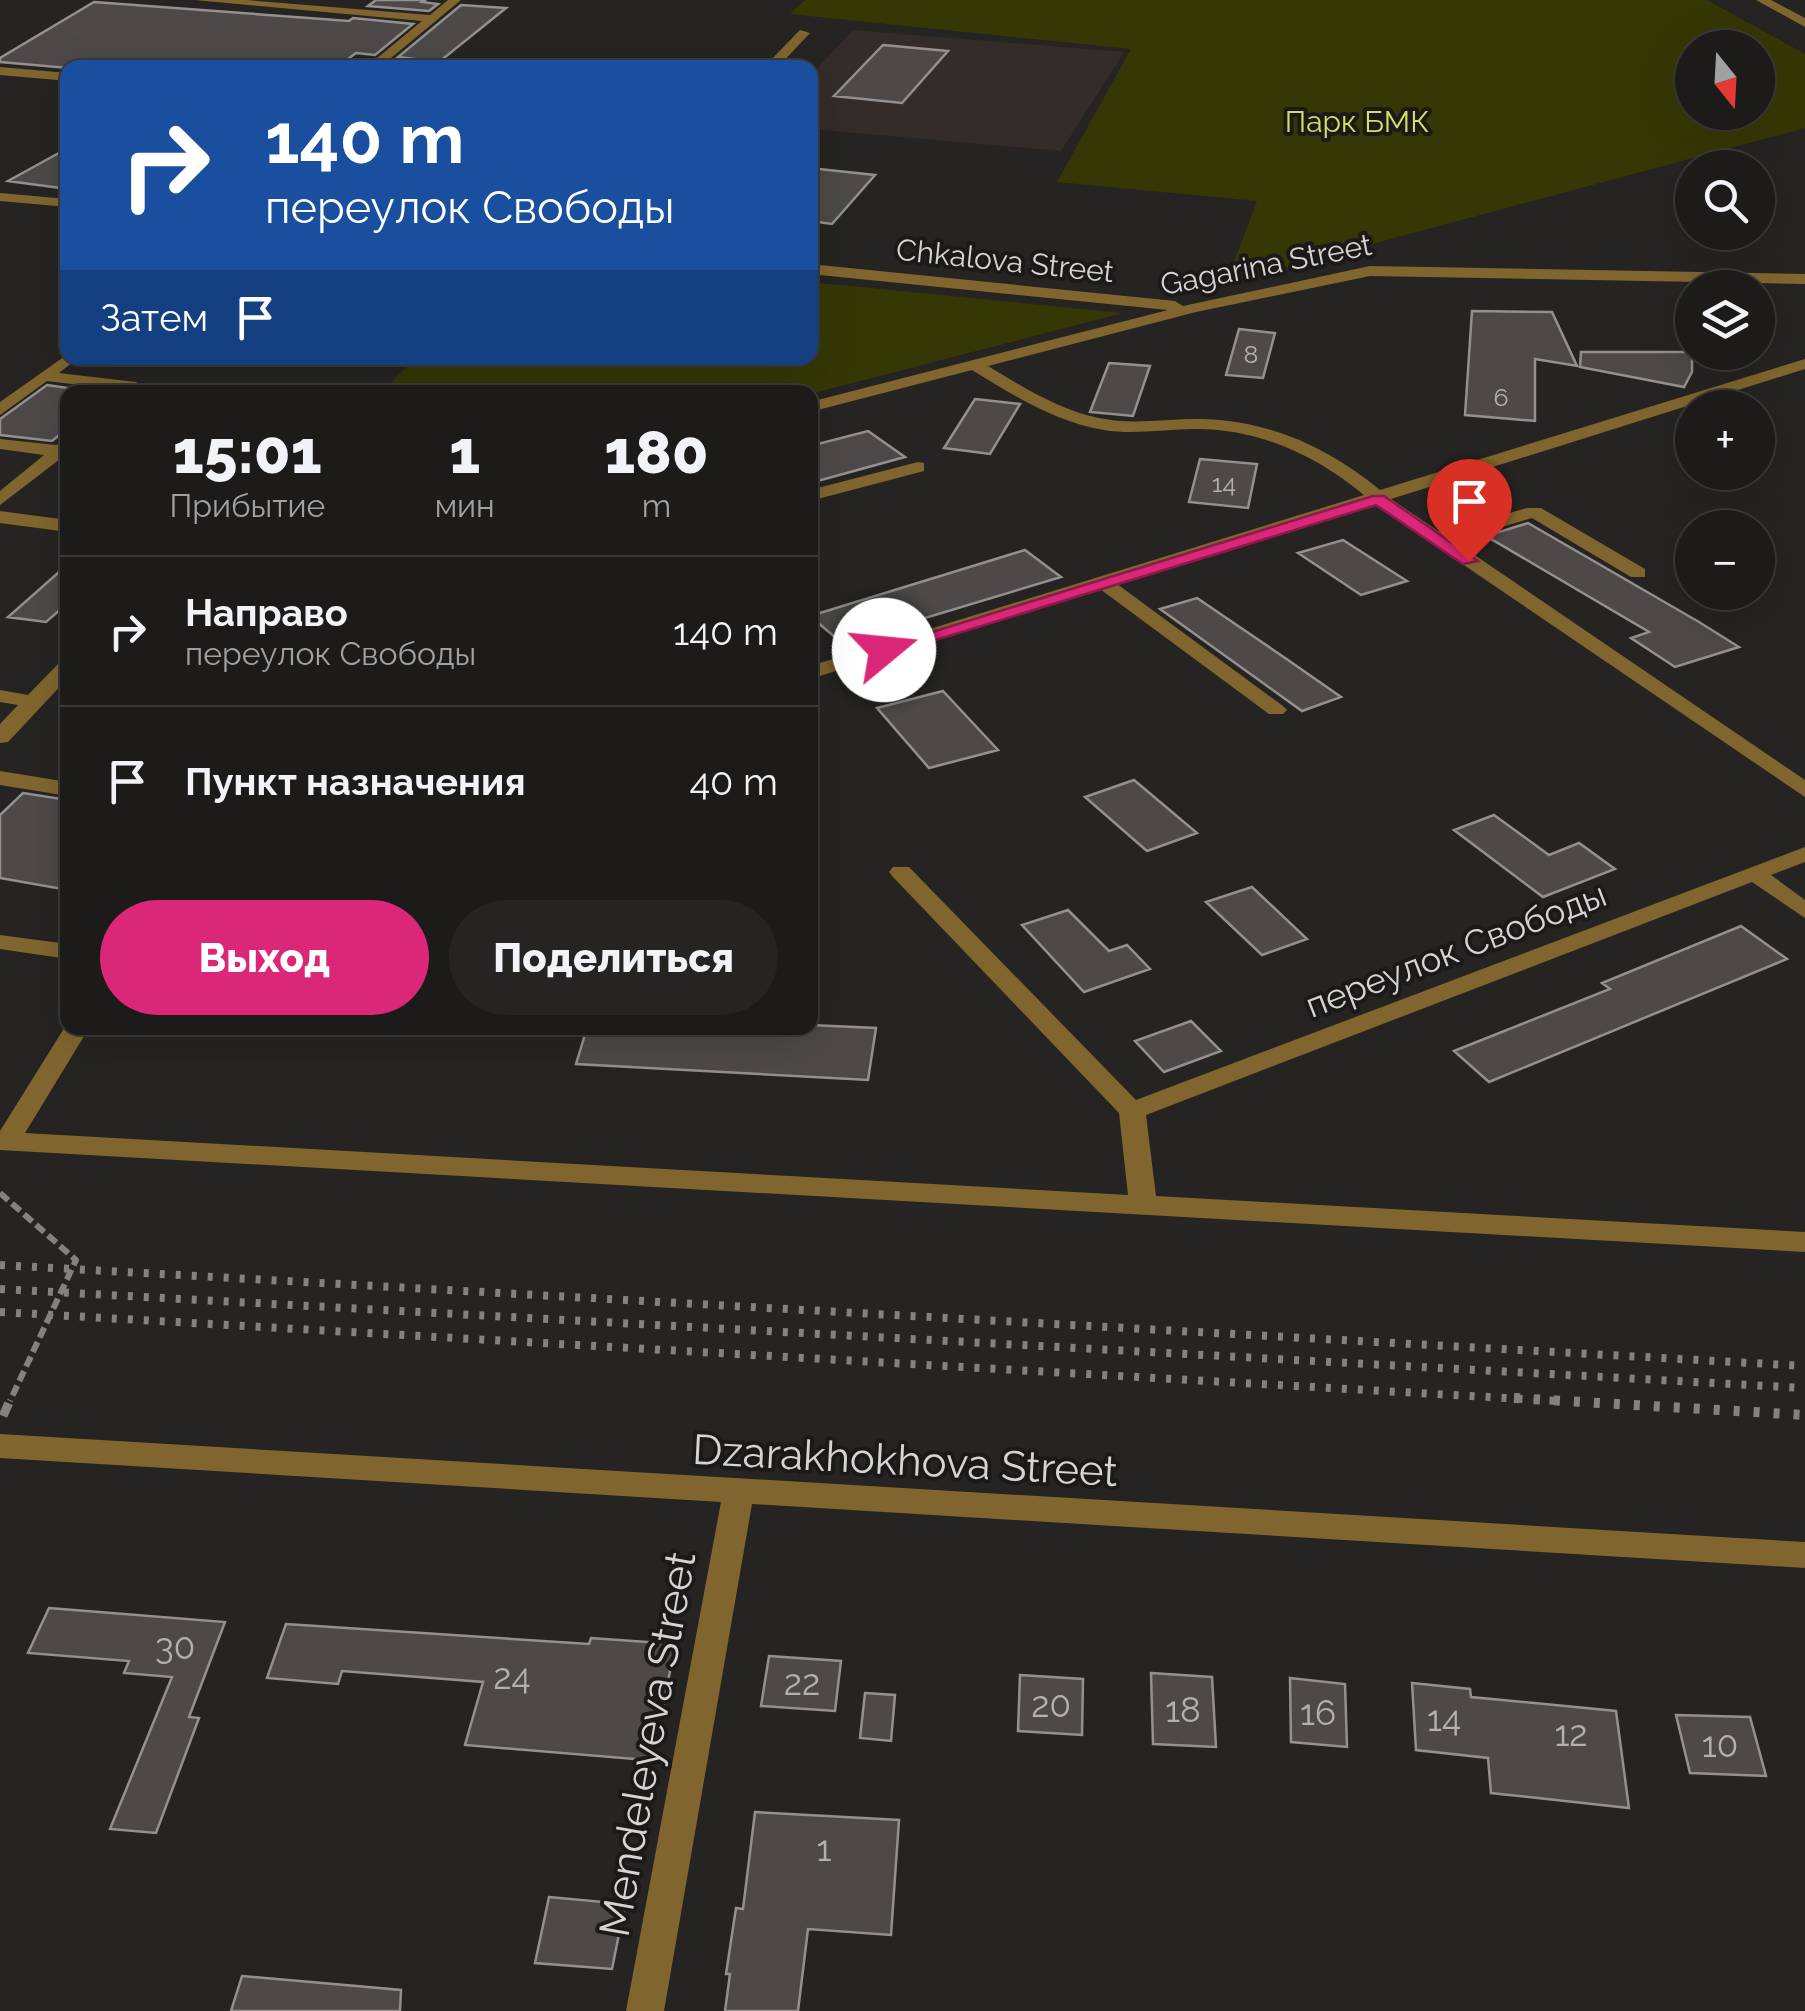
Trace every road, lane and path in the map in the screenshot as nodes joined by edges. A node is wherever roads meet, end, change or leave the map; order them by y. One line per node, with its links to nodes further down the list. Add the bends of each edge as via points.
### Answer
1 (201, 0): 4 (street)
2 (455, 0): 4 (street)
3 (1762, 0): 5 (street)
4 (429, 18): 7 (street)
5 (1805, 23)
6 (804, 33): 8 (street)
7 (379, 60)
8 (777, 60)
9 (0, 71): 10 (street)
10 (60, 76)
11 (0, 196): 12 (street)
12 (60, 201)
13 (818, 270): 15 (street, Chkalova Street)
14 (1805, 280): 15 (street, Gagarina Street, via 1370,270)
15 (1195, 308): 16 (street, Gagarina Street)
16 (974, 364): 21 (street, Gagarina Street); 28 (street, via 1048,408 1095,423 1205,424 1284,437 1351,474)
17 (1805, 364): 28 (street)
18 (60, 365): 19 (street)
19 (43, 376): 20 (street); 22 (street)
20 (127, 385)
21 (818, 405)
22 (0, 410)
23 (0, 444): 24 (street)
24 (60, 447)
25 (60, 450): 29 (street)
26 (918, 467): 27 (street)
27 (818, 494)
28 (1378, 499): 32 (street); 34 (street)
29 (0, 500)
30 (0, 517): 31 (street)
31 (60, 525)
32 (1438, 540): 33 (street, via 1534,512); 43 (street)
33 (1638, 573)
34 (1104, 583): 35 (street); 39 (street)
35 (818, 670)
36 (60, 674): 38 (street)
37 (0, 696): 38 (street)
38 (34, 702): 40 (street)
39 (1276, 710)
40 (0, 737)
41 (0, 778): 42 (street)
42 (60, 788)
43 (1805, 790)
44 (1805, 854): 46 (street, переулок Свободы)
45 (901, 872): 51 (street)
46 (1754, 873): 47 (street); 51 (street, переулок Свободы)
47 (1805, 910)
48 (0, 942): 49 (street)
49 (60, 951)
50 (72, 1035): 52 (street)
51 (1132, 1111): 54 (street)
52 (4, 1141): 54 (street)
53 (0, 1193): 56 (path, via 76,1260)
54 (1143, 1203): 55 (street)
55 (1805, 1242)
56 (0, 1422)
57 (0, 1446): 58 (street, Dzarakhokhova Street)
58 (738, 1494): 59 (street, Dzarakhokhova Street); 60 (street, Mendeleyeva Street)
59 (1805, 1555)
60 (646, 2011)

